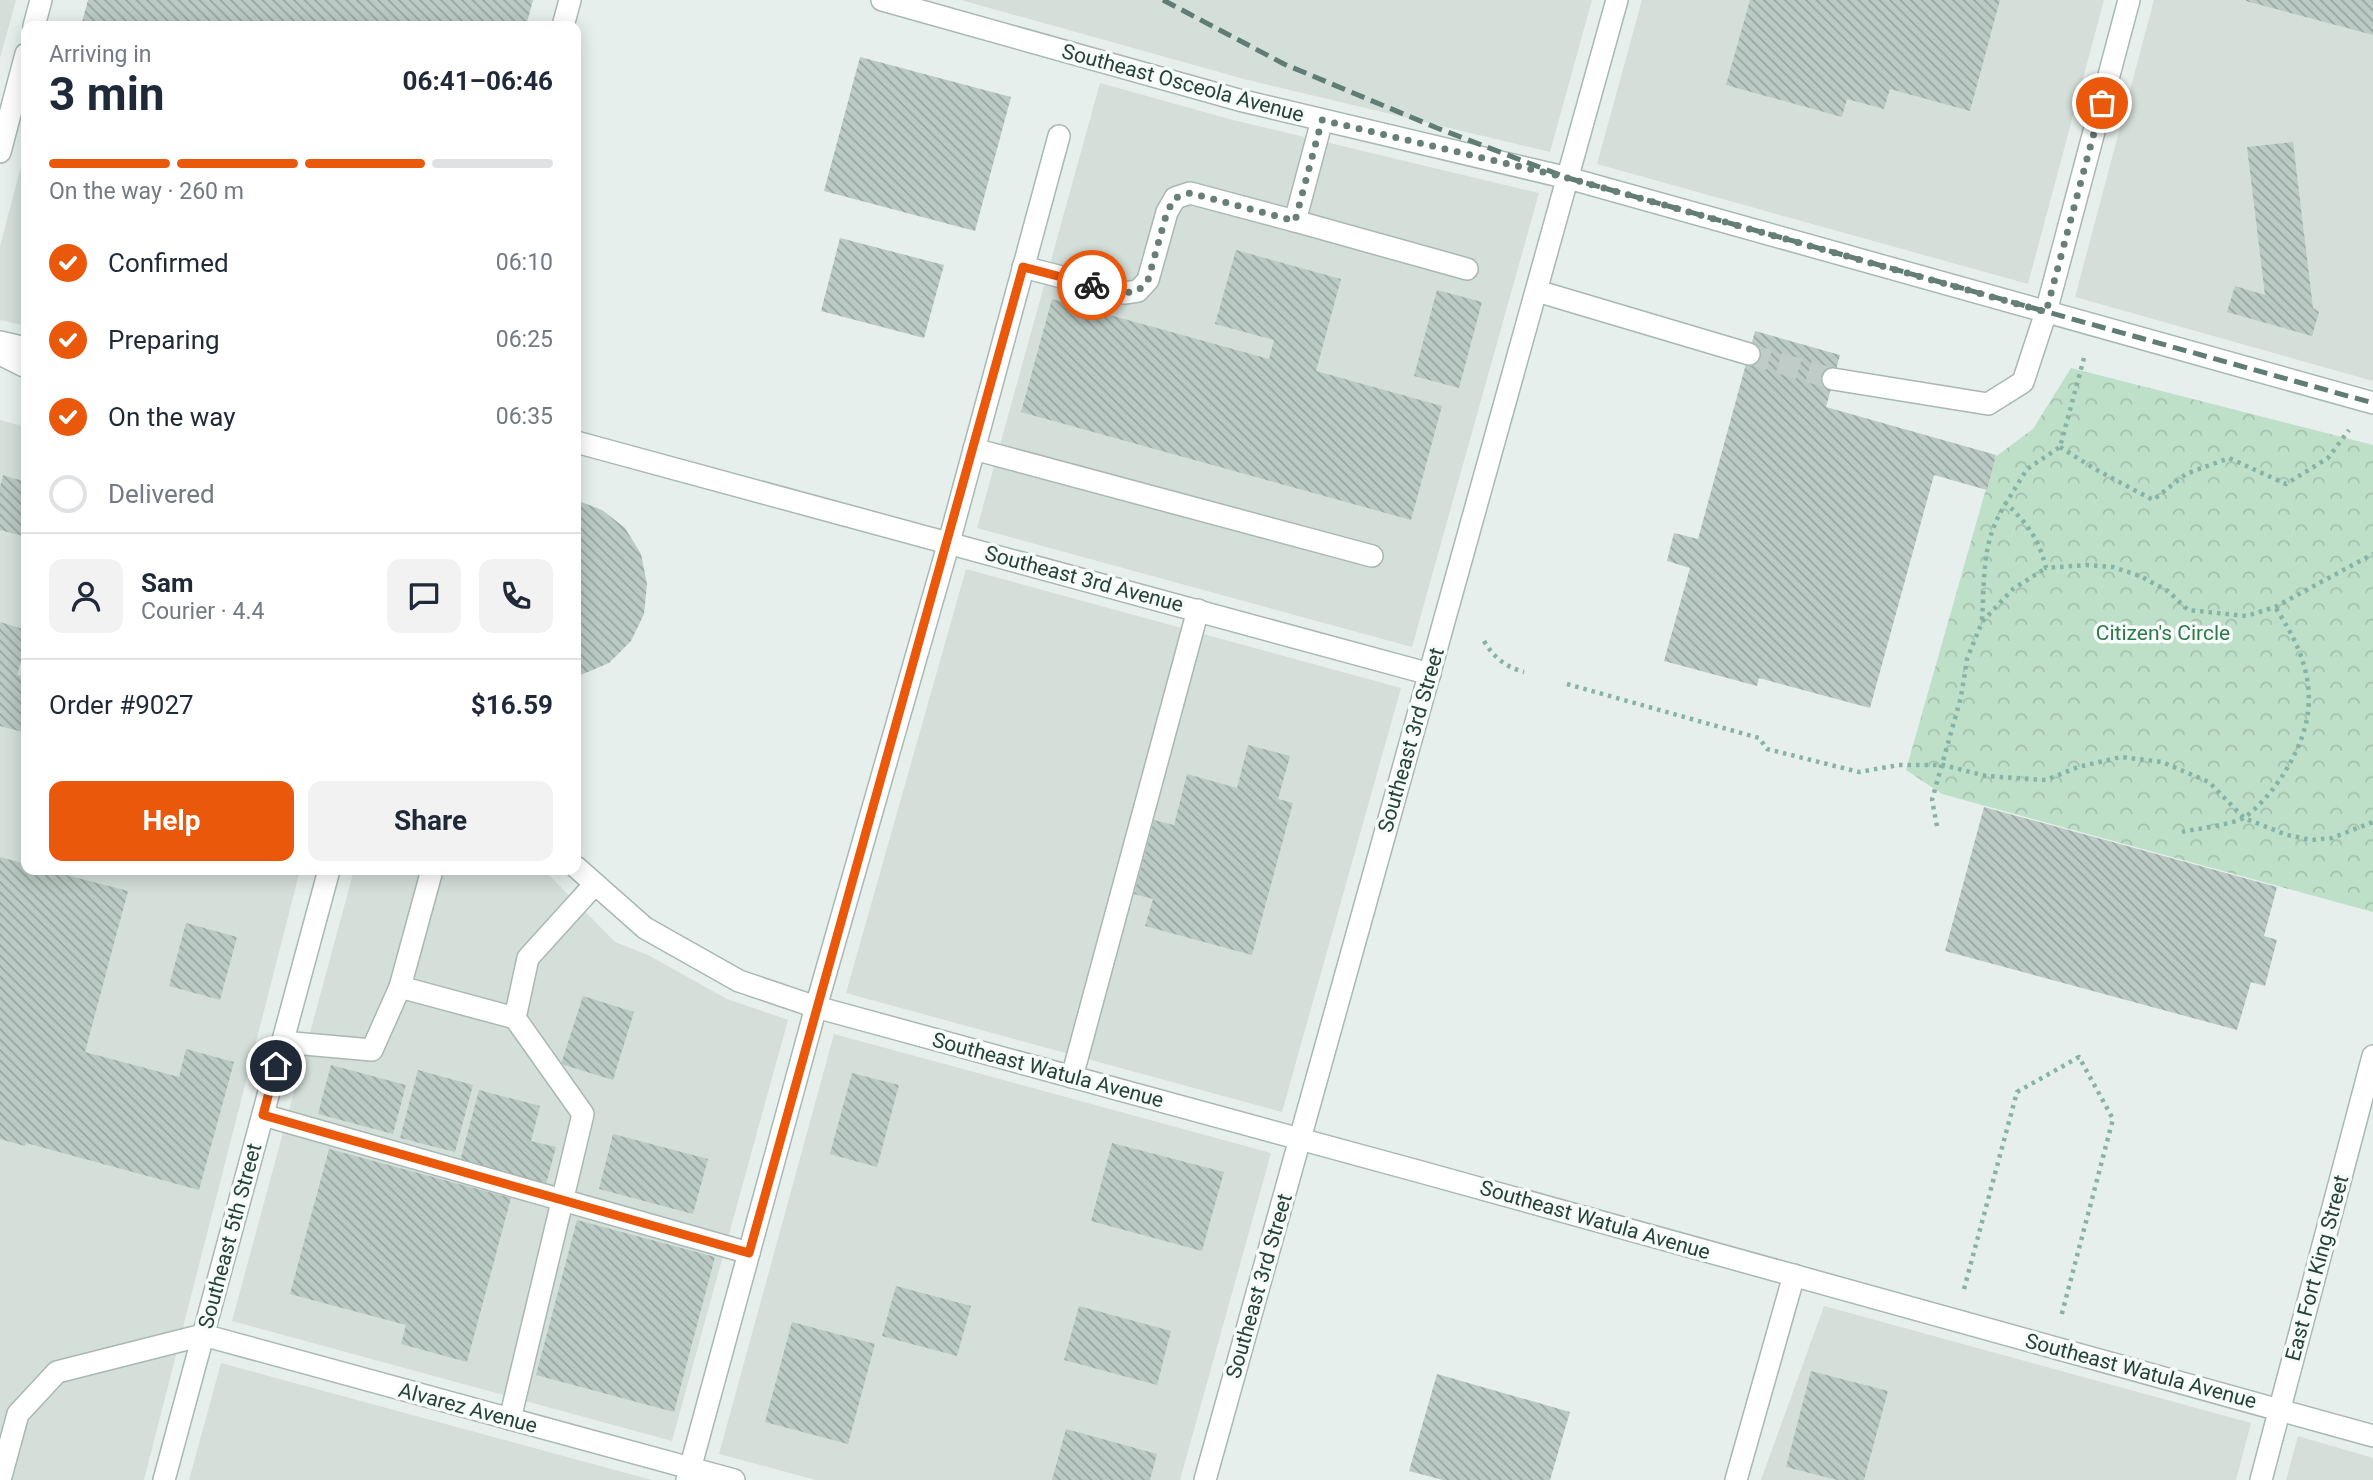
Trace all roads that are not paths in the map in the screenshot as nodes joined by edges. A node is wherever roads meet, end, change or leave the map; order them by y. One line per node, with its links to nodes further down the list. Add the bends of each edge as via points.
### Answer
1 (41, 0): 6 (street)
2 (570, 0): 7 (street)
3 (881, 0): 9 (street, Southeast Osceola Avenue)
4 (1617, 0): 12 (street, Southeast 3rd Street)
5 (2129, 0): 17 (street)
6 (35, 21)
7 (564, 21)
8 (21, 73): 11 (street)
9 (1322, 120): 12 (street, Southeast Osceola Avenue); 13 (street)
10 (1059, 136): 14 (street)
11 (0, 152)
12 (1568, 178): 16 (street, Southeast 3rd Street); 17 (street, Southeast Osceola Avenue)
13 (1295, 221): 14 (street, via 1190,193 1175,198 1167,212 1148,280 1138,291 1124,293); 15 (street)
14 (1023, 267): 26 (street)
15 (1467, 269)
16 (1536, 291): 21 (street); 30 (street, Southeast 3rd Street)
17 (2046, 312): 23 (street, via 2023,382 1988,404); 24 (street, Southeast Osceola Avenue)
18 (0, 342): 19 (street)
19 (21, 347)
20 (0, 354): 22 (street)
21 (1749, 354)
22 (21, 364)
23 (1833, 379)
24 (2373, 403)
25 (581, 443): 27 (street, Southeast 3rd Avenue)
26 (974, 449): 27 (street); 28 (street)
27 (948, 542): 29 (street, Southeast 3rd Avenue); 36 (street)
28 (1371, 556)
29 (1198, 610): 30 (street, Southeast 3rd Avenue); 40 (street)
30 (1430, 674): 42 (street, Southeast 3rd Street)
31 (581, 871): 34 (street)
32 (328, 875): 38 (street, Southeast 5th Street)
33 (431, 875): 35 (street)
34 (595, 884): 36 (street, via 645,928 692,955 739,981); 37 (street, via 528,958)
35 (400, 987): 37 (street); 38 (street, via 372,1049)
36 (816, 1007): 40 (street, Southeast Watula Avenue); 44 (street)
37 (515, 1018): 43 (street, via 583,1114)
38 (282, 1042): 41 (street, Southeast 5th Street)
39 (2373, 1056): 47 (street, East Fort King Street)
40 (1072, 1077): 42 (street, Southeast Watula Avenue)
41 (263, 1115): 43 (street); 46 (street, Southeast 5th Street)
42 (1300, 1139): 45 (street, Southeast Watula Avenue); 54 (street, Southeast 3rd Street)
43 (562, 1201): 44 (street); 48 (street)
44 (749, 1253): 50 (street)
45 (1794, 1275): 47 (street, Southeast Watula Avenue); 55 (street)
46 (203, 1335): 48 (street, Alvarez Avenue); 51 (street, via 57,1372 18,1414); 52 (street, Southeast 5th Street)
47 (2279, 1409): 49 (street, Southeast Watula Avenue); 56 (street, East Fort King Street)
48 (510, 1419): 50 (street, Alvarez Avenue)
49 (2373, 1436)
50 (689, 1474): 53 (street, Alvarez Avenue)
51 (1, 1480)
52 (164, 1480)
53 (734, 1480)
54 (1205, 1480)
55 (1735, 1480)
56 (2261, 1480)

